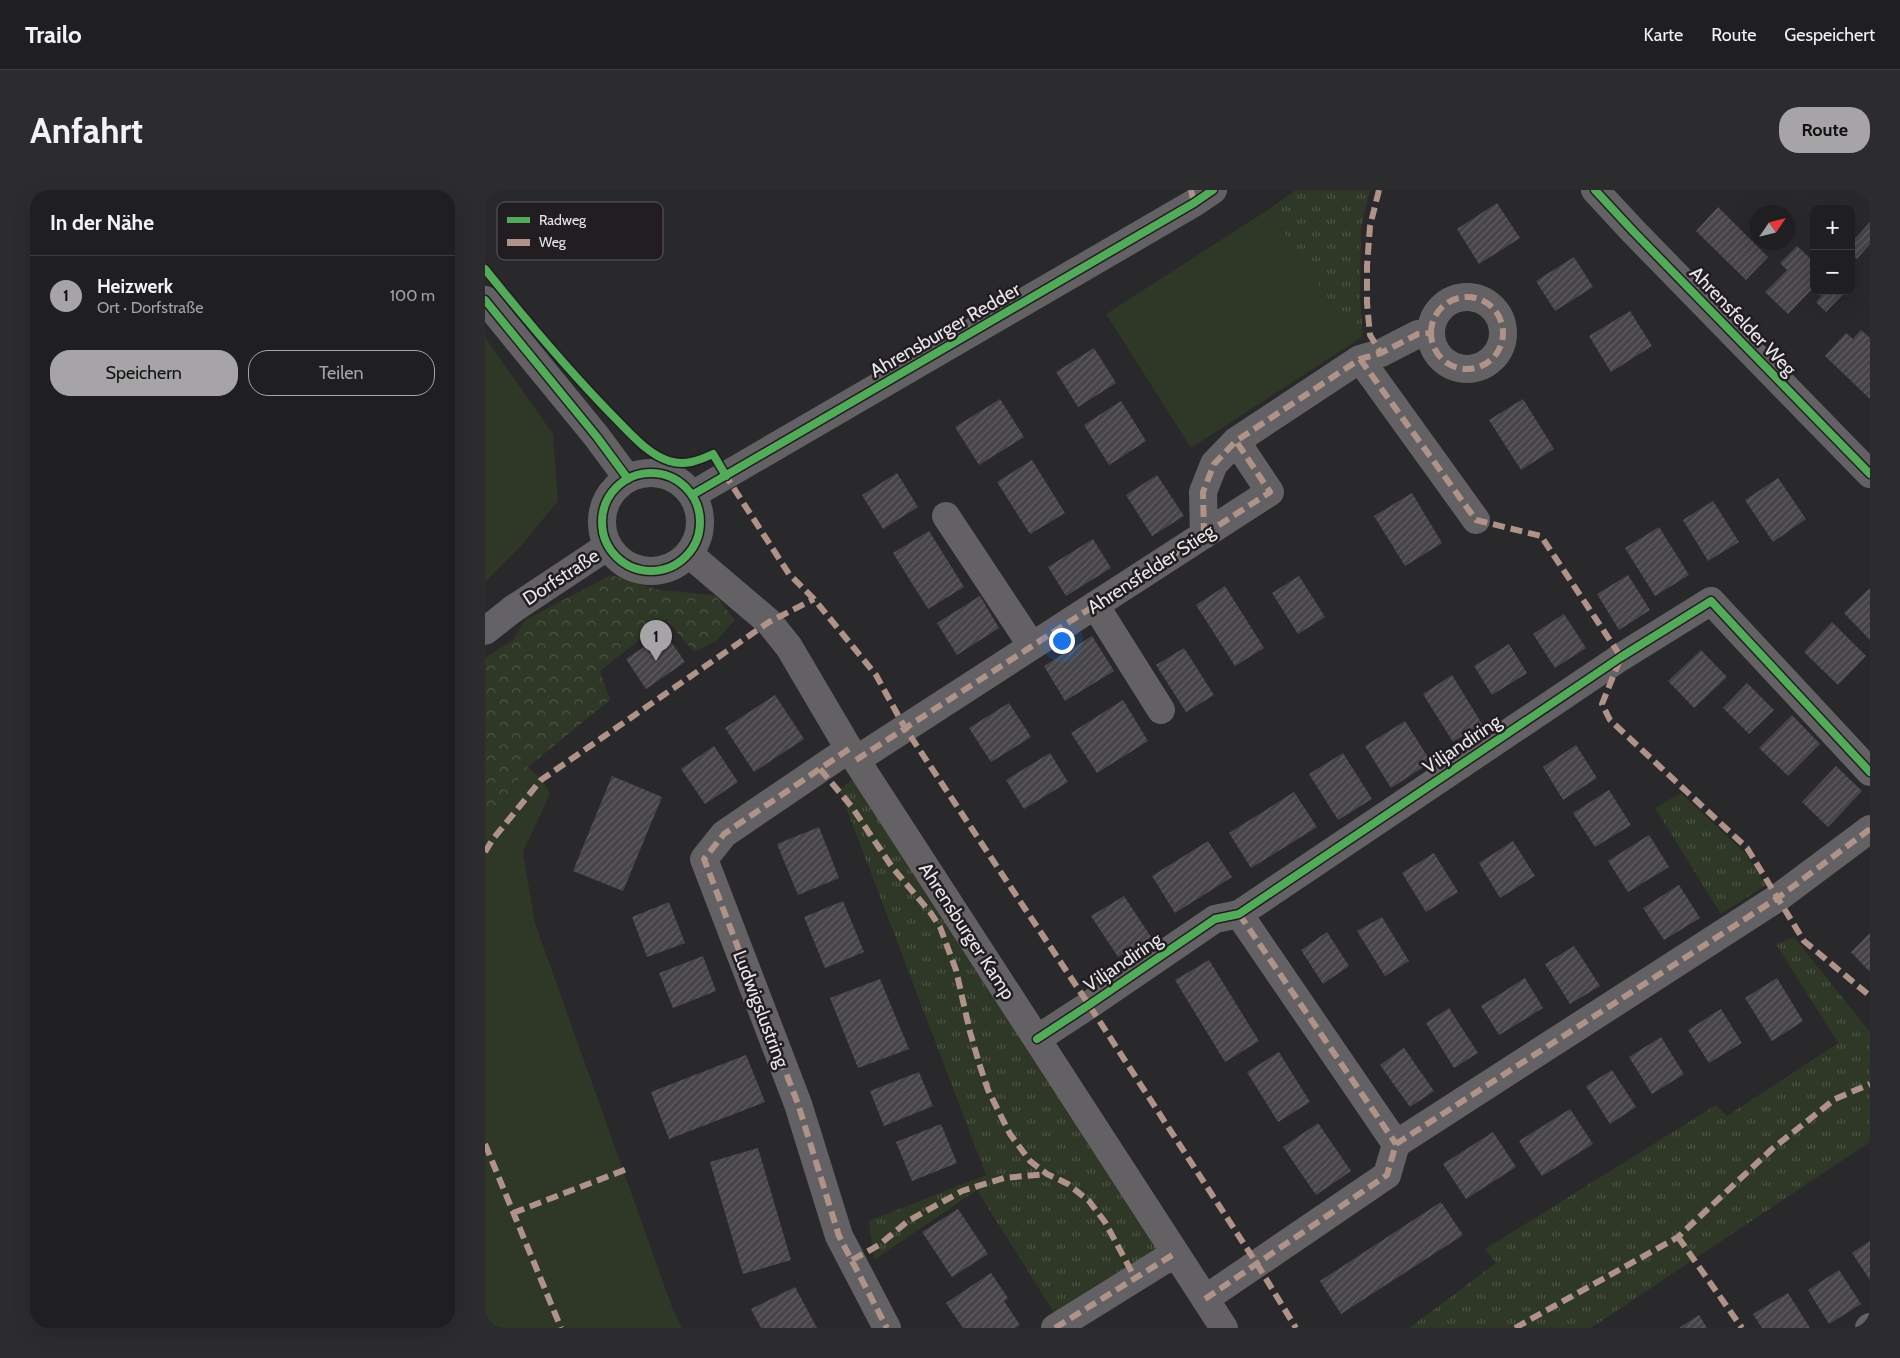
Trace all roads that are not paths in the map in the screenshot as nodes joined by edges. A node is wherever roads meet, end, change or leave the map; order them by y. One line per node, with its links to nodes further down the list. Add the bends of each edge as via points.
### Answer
1 (1213, 190): 9 (street, Ahrensburger Redder)
2 (1595, 190): 7 (street, Ahrensfelder Weg)
3 (485, 300): 8 (street)
4 (1430, 333): 5 (street, via 1418,334 1381,353)
5 (1360, 359): 6 (street); 11 (street)
6 (1236, 441): 12 (street, via 1214,464 1203,492); 12 (street, Ahrensfelder Stieg, via 1270,492)
7 (1870, 474)
8 (628, 479): 9 (street, via 656,473 683,484); 13 (street, Dorfstraße, via 613,491 604,508 602,527)
9 (693, 495): 14 (street, via 699,509 700,525 697,540)
10 (946, 516): 19 (street)
11 (1476, 520)
12 (1204, 535): 15 (street, Ahrensfelder Stieg)
13 (608, 546): 14 (street, Dorfstraße, via 618,559 647,571 663,570); 16 (street, Dorfstraße)
14 (689, 554): 21 (street, Ahrensburger Kamp, via 769,622 789,647)
15 (1095, 605): 19 (street, Ahrensfelder Stieg); 20 (street)
16 (513, 608): 17 (main road); 18 (main road)
17 (485, 619)
18 (485, 631)
19 (1032, 646): 21 (street, Ahrensfelder Stieg)
20 (1161, 710)
21 (852, 754): 25 (street, Ahrensburger Kamp); 29 (street, Ludwigslustring, via 724,834 704,859 798,1104 839,1236)
22 (1870, 772): 24 (street, Viljandiring, via 1711,601 1621,656)
23 (1870, 829): 26 (street, via 1779,897)
24 (1239, 914): 25 (street, Viljandiring, via 1215,919); 26 (street)
25 (1037, 1038): 27 (street, Ahrensburger Kamp)
26 (1396, 1144): 28 (street, via 1387,1175)
27 (1175, 1254): 28 (street, Ahrensburger Kamp); 30 (street)
28 (1205, 1298): 31 (street, Ahrensburger Kamp)
29 (887, 1328)
30 (1055, 1328)
31 (1224, 1328)

